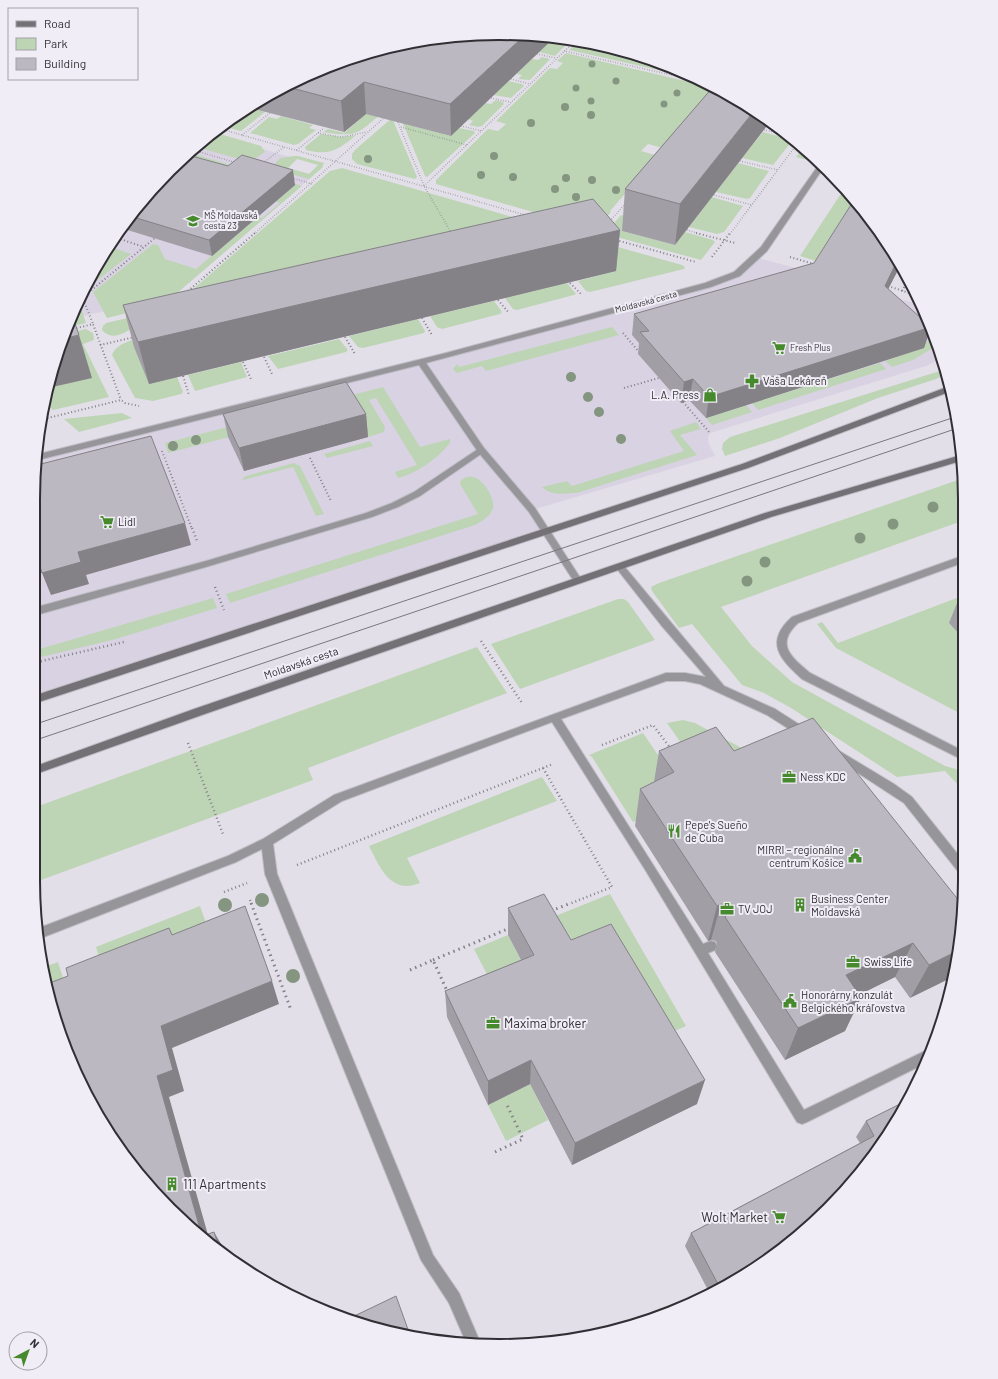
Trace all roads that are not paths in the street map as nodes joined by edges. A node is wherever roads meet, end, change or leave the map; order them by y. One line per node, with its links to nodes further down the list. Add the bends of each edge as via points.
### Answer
1 (819, 169): 2 (street, Moldavská cesta, via 764,249 737,274 708,286)
2 (421, 362): 4 (street); 5 (street, Moldavská cesta)
3 (944, 390): 7 (street, via 745,466)
4 (481, 450): 7 (street, via 532,510); 11 (street, via 407,500 342,523 206,564)
5 (42, 456)
6 (956, 460): 9 (street, Moldavská cesta, via 768,515)
7 (546, 532): 10 (street); 13 (street)
8 (958, 559): 17 (street, via 795,620 785,627 781,637 786,658 806,676)
9 (620, 567): 10 (street, Moldavská cesta); 12 (street)
10 (578, 581): 18 (street, Moldavská cesta)
11 (40, 610)
12 (722, 689): 14 (street, via 702,680 666,677); 15 (street, via 771,712)
13 (40, 698)
14 (554, 718): 19 (street, via 338,798); 22 (street, via 654,866 706,949 802,1118)
15 (814, 739)
16 (826, 747): 20 (street, via 908,800)
17 (958, 753)
18 (40, 768)
19 (267, 842): 21 (street, via 232,859); 23 (street, via 272,874 428,1260 454,1298)
20 (958, 864)
21 (43, 932)
22 (922, 1057)
23 (471, 1338)

